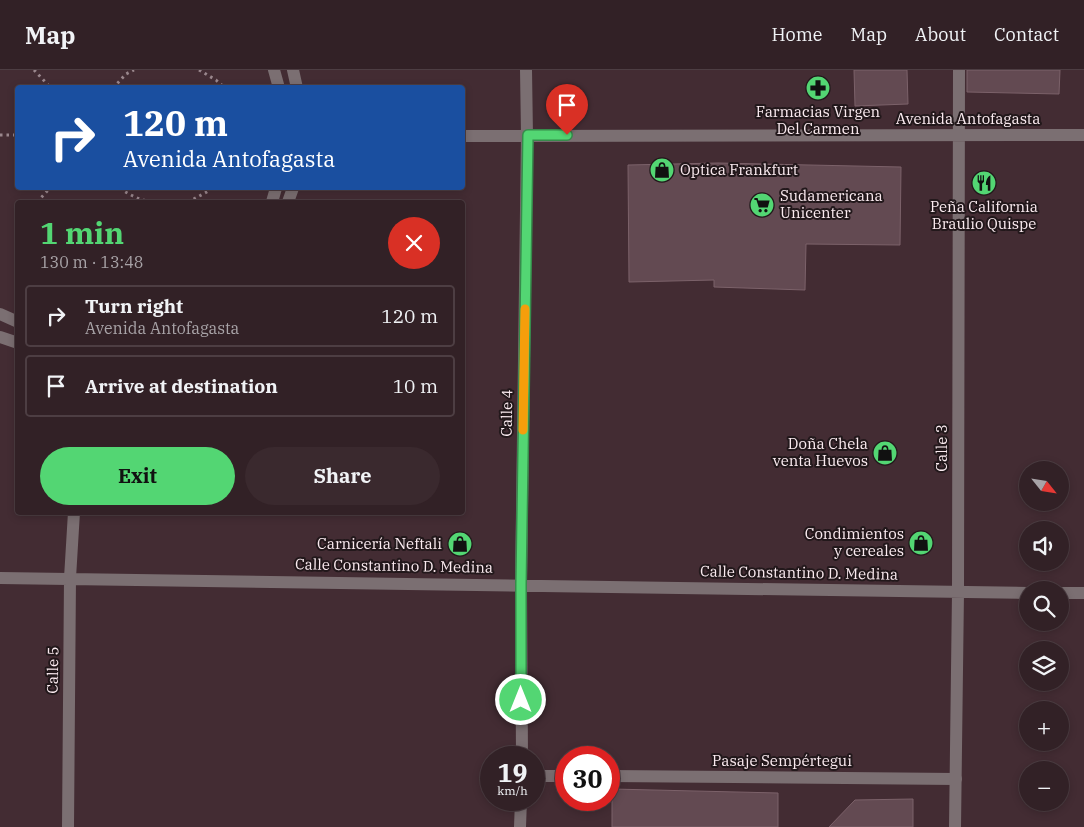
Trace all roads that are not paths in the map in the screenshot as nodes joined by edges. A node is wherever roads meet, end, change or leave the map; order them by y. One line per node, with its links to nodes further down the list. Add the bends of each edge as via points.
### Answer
1 (274, 70): 5 (street)
2 (293, 70): 6 (street)
3 (526, 70): 7 (street, Calle 4)
4 (959, 70): 9 (street, Calle 3)
5 (278, 85)
6 (296, 85)
7 (528, 135): 8 (street, Avenida Antofagasta); 9 (street, Avenida Antofagasta); 18 (street, Calle 4)
8 (465, 136)
9 (960, 136): 10 (street, Avenida Antofagasta); 19 (street, Calle 3)
10 (1084, 136)
11 (0, 314): 12 (street)
12 (15, 321)
13 (0, 338): 14 (street)
14 (15, 342)
15 (74, 515): 17 (street, Calle 5)
16 (0, 578): 17 (street, Calle Constantino D. Medina)
17 (70, 578): 18 (street, Calle Constantino D. Medina); 27 (street, Calle 5)
18 (521, 584): 19 (street, Calle Constantino D. Medina); 23 (street, Calle 4)
19 (958, 592): 20 (street, Calle Constantino D. Medina); 25 (street, Calle 3)
20 (1019, 593)
21 (1069, 593): 22 (street)
22 (1084, 593)
23 (522, 746)
24 (620, 776): 25 (street, Pasaje Sempértegui)
25 (956, 779): 29 (street, Calle 3)
26 (521, 811): 28 (street)
27 (68, 827)
28 (520, 827)
29 (954, 827)

